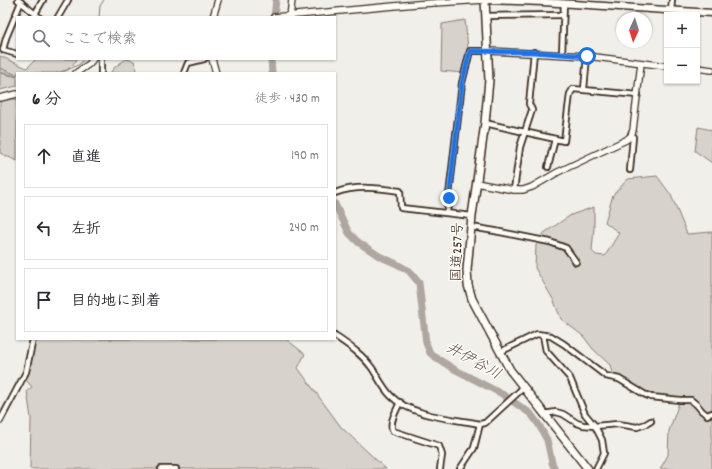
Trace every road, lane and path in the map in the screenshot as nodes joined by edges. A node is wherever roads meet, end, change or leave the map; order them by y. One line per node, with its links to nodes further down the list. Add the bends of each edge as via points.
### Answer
1 (43, 0): 13 (street)
2 (68, 0): 14 (street)
3 (218, 0): 15 (street)
4 (292, 0): 16 (street)
5 (486, 0): 8 (street); 9 (main road); 17 (highway, 国道257号)
6 (672, 0): 11 (street)
7 (19, 1): 13 (street); 21 (street, via 3,50)
8 (416, 2): 16 (street)
9 (564, 3): 10 (main road); 18 (street)
10 (602, 3): 11 (main road)
11 (671, 10): 12 (main road)
12 (712, 13)
13 (37, 15)
14 (59, 16)
15 (213, 16)
16 (287, 16)
17 (486, 16): 18 (street); 19 (highway, 国道257号)
18 (563, 16): 22 (street)
19 (489, 51): 20 (street); 40 (highway, 国道257号); 49 (street, via 470,51 462,83)
20 (534, 52): 22 (street); 41 (street, via 529,104 532,110)
21 (16, 54)
22 (562, 54): 23 (street)
23 (587, 56): 28 (street); 36 (street)
24 (92, 60): 32 (street)
25 (101, 60): 33 (street)
26 (200, 60): 34 (street, via 188,63)
27 (212, 60): 35 (street)
28 (641, 63): 29 (street); 38 (street)
29 (664, 66)
30 (700, 68): 31 (street)
31 (712, 70)
32 (77, 72)
33 (101, 72)
34 (184, 72)
35 (216, 72)
36 (584, 89): 38 (street); 43 (street, via 572,89 564,141)
37 (16, 94): 39 (street)
38 (638, 95): 42 (street)
39 (0, 98)
40 (485, 123): 41 (street); 46 (highway, 国道257号)
41 (525, 131): 43 (street); 47 (street)
42 (632, 134): 45 (street); 47 (street, via 626,140 532,187)
43 (555, 139): 44 (street)
44 (548, 167)
45 (630, 170)
46 (476, 183): 47 (street); 50 (highway, 国道257号)
47 (514, 190)
48 (337, 192): 49 (street, via 369,187 400,191 401,208)
49 (447, 212): 50 (street)
50 (472, 216): 51 (highway, 国道257号)
51 (471, 227): 52 (street, via 550,242 566,248); 56 (highway, 国道257号, via 468,285 472,299)
52 (576, 262)
53 (543, 335): 56 (street, via 534,335); 59 (street, via 551,336 564,344 606,376 619,379 644,394 656,398 691,400 707,415); 64 (street, via 546,351 570,378 585,414)
54 (336, 337): 58 (street, via 371,366 392,396)
55 (33, 340): 62 (street, via 26,372)
56 (500, 352): 57 (highway, 国道257号)
57 (523, 388): 60 (highway, 国道257号); 63 (street)
58 (400, 402): 63 (street, via 416,411); 67 (street, via 391,428 393,431 439,446 442,455)
59 (712, 413)
60 (544, 414): 64 (street, via 556,412 577,423); 69 (highway, 国道257号)
61 (651, 421): 64 (street, via 637,427 618,424)
62 (0, 422)
63 (480, 424): 68 (street, via 474,448)
64 (595, 426): 70 (street, via 602,440 604,453)
65 (161, 469): 66 (street)
66 (176, 469)
67 (440, 469)
68 (460, 469)
69 (588, 469)
70 (596, 469)

